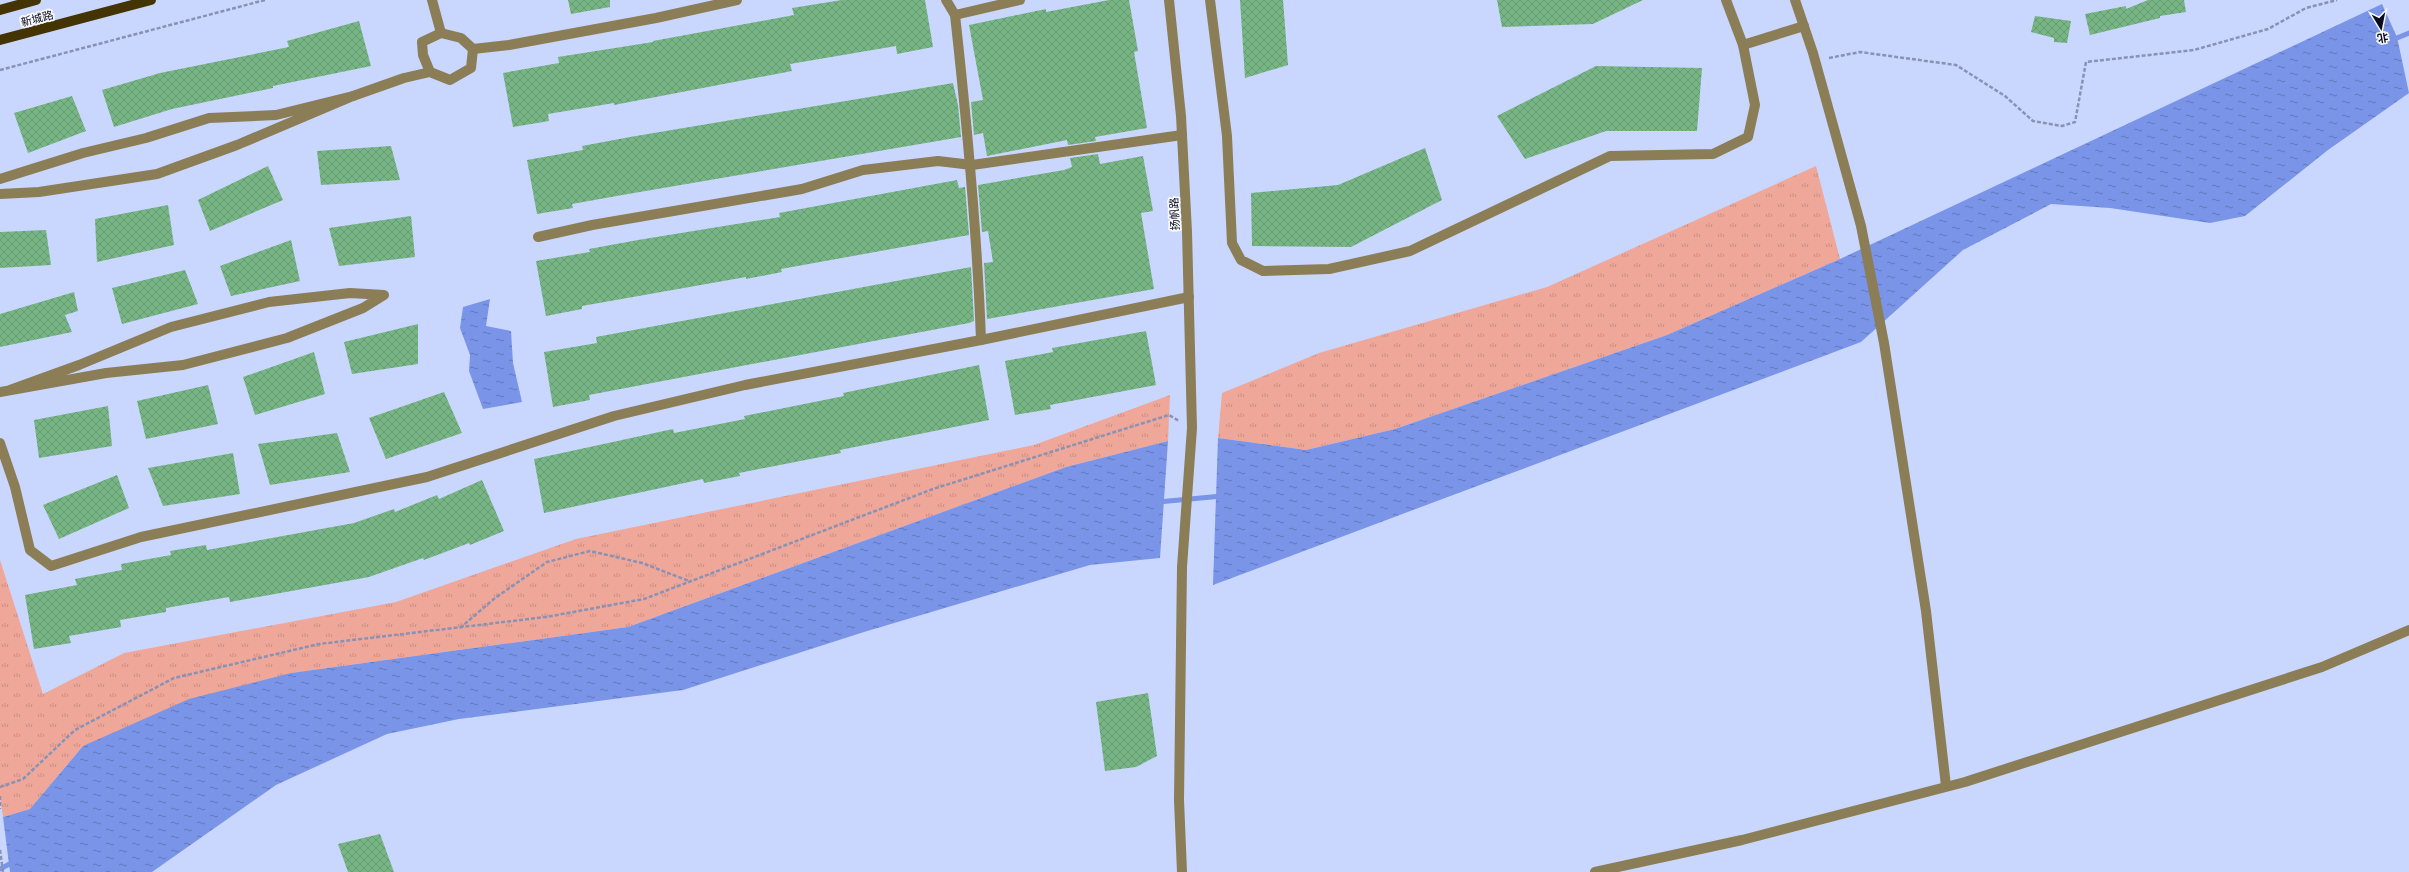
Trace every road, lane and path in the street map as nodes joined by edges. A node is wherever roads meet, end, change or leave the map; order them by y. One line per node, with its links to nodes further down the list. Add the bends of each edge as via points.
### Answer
1 (36, 0): 13 (main road, 新城路)
2 (151, 0): 17 (main road, 新城路)
3 (265, 0): 21 (path)
4 (432, 0): 16 (street)
5 (737, 0): 19 (street, via 509,45)
6 (946, 0): 14 (street)
7 (1020, 0): 14 (street)
8 (1169, 0): 24 (street, 扬帆路)
9 (1210, 0): 18 (street, via 1227,136 1232,243 1241,260 1263,271 1329,269 1410,251 1610,156 1713,154 1748,138 1755,105)
10 (1726, 0): 18 (street)
11 (1795, 0): 15 (street)
12 (2337, 0): 20 (path, via 2306,8 2268,30 2194,50 2086,62 2075,122 2062,126 2033,121 2005,96 1956,66 1860,52)
13 (0, 10)
14 (955, 14): 25 (street)
15 (1804, 26): 18 (street); 20 (street)
16 (441, 33): 19 (street, via 461,38); 22 (street, via 422,42 423,55)
17 (0, 40)
18 (1743, 44)
19 (474, 49): 22 (street, via 471,68 450,80)
20 (1815, 61): 37 (street, via 1861,226 1884,344 1926,610)
21 (0, 70)
22 (430, 72): 23 (street, via 404,78)
23 (353, 96): 26 (street, via 276,115 209,118); 27 (street, via 237,145 157,174 39,192)
24 (1182, 135): 25 (street); 29 (street, 扬帆路)
25 (972, 165): 28 (street, via 938,161 863,170 802,189 592,225); 30 (street)
26 (0, 179)
27 (0, 194)
28 (538, 237)
29 (1189, 297): 30 (street); 32 (street, 扬帆路)
30 (981, 340): 33 (street, via 745,385 614,416 427,477 141,537 51,566 30,550 15,487)
31 (5, 391): 31 (street, via 106,373 183,365 287,338 363,308 384,295 350,293 269,302 171,327 79,365)
32 (1192, 428): 34 (path, via 1169,415 933,489); 43 (street, 扬帆路, via 1182,567 1178,800)
33 (0, 443)
34 (690, 581): 35 (path, via 644,599 546,617); 35 (path, via 642,563 590,551 547,562 495,598)
35 (459, 629): 38 (path, via 319,644 174,678 75,730 23,779)
36 (2409, 630): 37 (street, via 2322,667)
37 (1946, 786): 44 (street, via 1742,840)
38 (0, 787)
39 (0, 796): 40 (path)
40 (0, 809)
41 (0, 850): 42 (path)
42 (3, 872)
43 (1182, 872)
44 (1595, 872)

